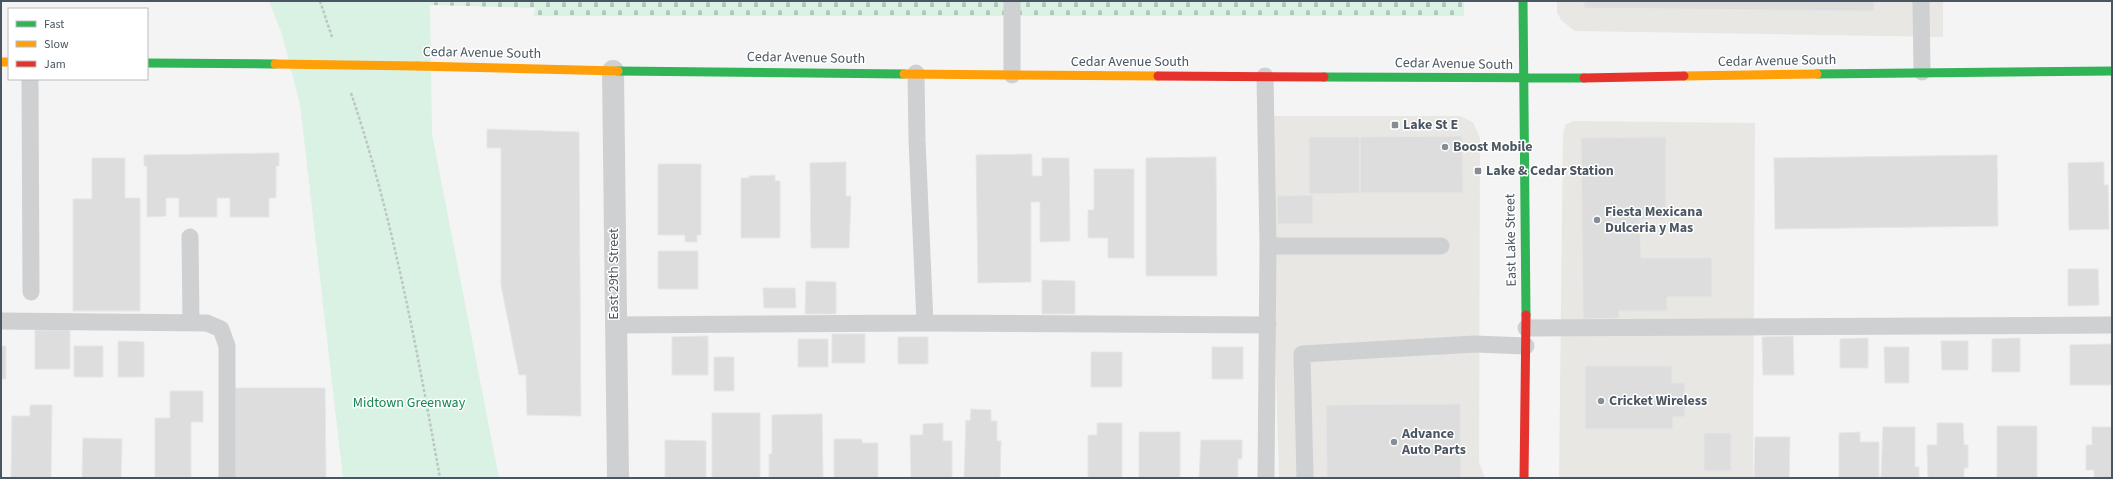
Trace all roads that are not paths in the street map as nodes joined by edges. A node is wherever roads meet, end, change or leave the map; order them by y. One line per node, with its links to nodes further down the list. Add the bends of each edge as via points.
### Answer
1 (1012, 1): 9 (lane)
2 (1523, 1): 11 (main road, East Lake Street)
3 (1921, 1): 6 (lane)
4 (148, 63): 5 (main road, Cedar Avenue South, bridge)
5 (613, 71): 8 (main road, Cedar Avenue South); 21 (street, East 29th Street)
6 (1922, 72): 7 (main road, Cedar Avenue South); 11 (main road, Cedar Avenue South)
7 (2112, 72)
8 (916, 73): 9 (main road, Cedar Avenue South); 19 (lane)
9 (1012, 75): 10 (main road, Cedar Avenue South)
10 (1265, 76): 11 (main road, Cedar Avenue South); 14 (lane)
11 (1523, 79): 23 (main road, East Lake Street)
12 (30, 80): 16 (lane)
13 (190, 237): 18 (lane)
14 (1268, 246): 15 (lane); 20 (lane)
15 (1442, 246)
16 (32, 292)
17 (1, 321): 18 (lane)
18 (191, 322): 25 (lane, via 207,323 221,329 227,346)
19 (925, 323): 20 (lane); 21 (lane)
20 (1268, 324): 27 (lane)
21 (615, 325): 26 (street, East 29th Street)
22 (2112, 325): 23 (lane)
23 (1526, 328): 24 (main road, East Lake Street)
24 (1526, 346): 28 (lane, via 1475,344 1302,354); 29 (main road, East Lake Street)
25 (227, 478)
26 (618, 478)
27 (1266, 478)
28 (1305, 478)
29 (1524, 478)

